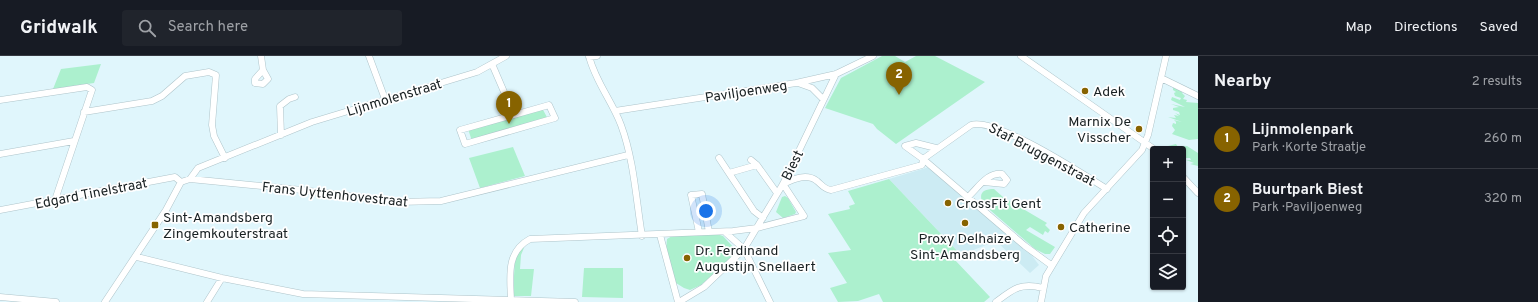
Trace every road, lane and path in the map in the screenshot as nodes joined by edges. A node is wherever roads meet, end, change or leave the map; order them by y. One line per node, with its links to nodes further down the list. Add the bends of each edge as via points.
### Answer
1 (260, 56): 11 (street)
2 (369, 56): 17 (street)
3 (598, 56): 8 (street)
4 (873, 56): 9 (street, Paviljoenweg)
5 (1021, 56): 25 (street)
6 (1166, 56): 13 (street)
7 (503, 57): 10 (street, Lijnmolenstraat)
8 (589, 57): 20 (street, via 590,66)
9 (863, 59): 12 (street, Paviljoenweg)
10 (492, 64): 17 (street, Lijnmolenstraat, via 462,77); 22 (street)
11 (263, 70)
12 (836, 74): 14 (street, Paviljoenweg); 19 (street, Biest)
13 (1161, 78): 15 (street); 25 (street)
14 (796, 83): 19 (street, via 806,85 819,93); 20 (street, Paviljoenweg)
15 (1198, 96)
16 (295, 97): 23 (street, via 280,106)
17 (385, 99): 23 (street, Lijnmolenstraat, via 312,122)
18 (0, 100): 21 (street, via 86,87 92,90)
19 (823, 100): 40 (street, Biest)
20 (615, 111): 29 (street)
21 (84, 112): 24 (street); 30 (street, via 152,101 162,96 185,76 209,72 216,75 212,126)
22 (514, 115): 22 (street, via 460,130 465,144 555,118 549,105)
23 (281, 135): 30 (street, Lijnmolenstraat)
24 (74, 142): 28 (street); 46 (street)
25 (1146, 143): 26 (street); 42 (street)
26 (1150, 146)
27 (936, 148): 32 (street, Staf Bruggenstraat); 32 (street, via 919,142 905,146); 42 (street, Staf Bruggenstraat, via 974,124 986,124)
28 (0, 154)
29 (628, 155): 36 (street, Frans Uyttenhovestraat, via 441,201 398,202); 54 (street)
30 (225, 158): 36 (street, Lijnmolenstraat, via 198,168)
31 (719, 158): 35 (street)
32 (923, 159): 40 (street, Staf Bruggenstraat, via 922,165 845,185 836,190 824,188 815,179 806,177); 45 (street)
33 (751, 160): 34 (street)
34 (757, 165): 35 (street); 43 (street)
35 (729, 173): 48 (street, via 754,211)
36 (190, 179): 38 (street, Frans Uyttenhovestraat)
37 (1186, 179): 41 (street)
38 (181, 182): 46 (street, Edgard Tinelstraat, via 175,177 165,178); 56 (street)
39 (984, 182): 45 (street)
40 (783, 184): 43 (street, Biest); 49 (street, via 804,216)
41 (1196, 187): 44 (street)
42 (1107, 188): 57 (street, via 1084,213)
43 (778, 193): 48 (street, Biest)
44 (1198, 193)
45 (968, 197): 57 (street)
46 (55, 200): 47 (street, Edgard Tinelstraat)
47 (0, 210)
48 (763, 218): 49 (street, Biest)
49 (756, 228): 52 (street); 55 (street, Biest)
50 (699, 232): 51 (street); 51 (street, via 691,194 702,194); 53 (street)
51 (709, 232): 52 (street)
52 (726, 233): 55 (street)
53 (660, 235): 54 (street); 67 (street)
54 (642, 236): 62 (street, via 524,241 512,255)
55 (744, 250): 67 (street, Biest, via 704,287); 68 (street)
56 (137, 257): 58 (street); 64 (street)
57 (1051, 265): 59 (street)
58 (222, 278): 61 (street, via 303,294); 65 (street)
59 (1043, 288): 69 (street, via 1021,285); 70 (street)
60 (0, 297): 63 (street)
61 (357, 299): 62 (street)
62 (511, 300): 66 (street)
63 (56, 302)
64 (105, 302)
65 (208, 302)
66 (575, 302)
67 (679, 302)
68 (770, 302)
69 (996, 302)
70 (1041, 302)

